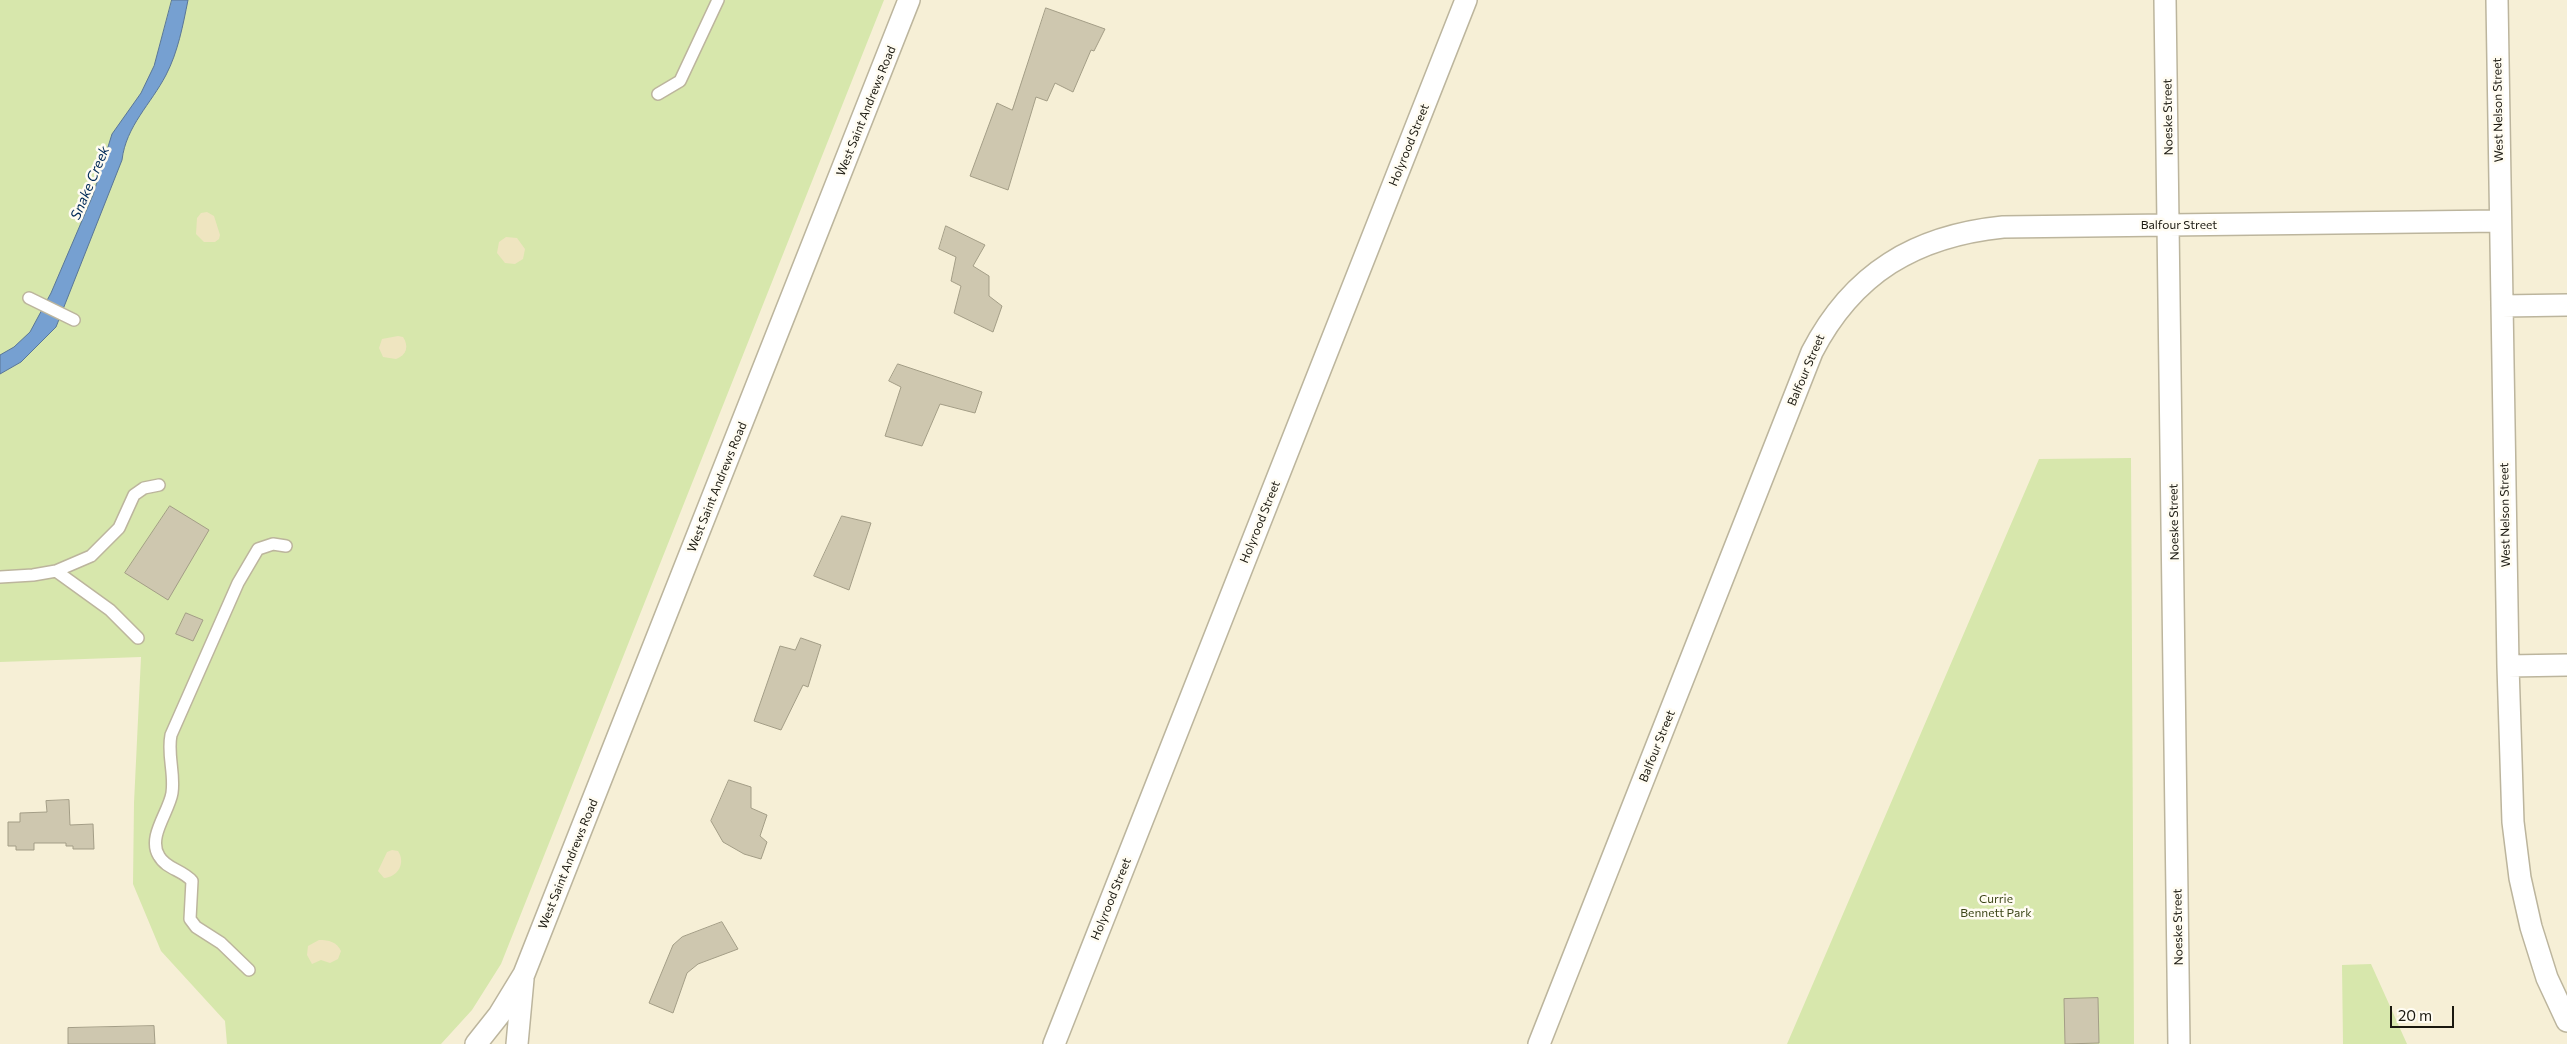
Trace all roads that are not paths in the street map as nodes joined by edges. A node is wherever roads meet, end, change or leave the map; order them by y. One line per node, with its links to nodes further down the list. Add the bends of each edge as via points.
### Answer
1 (718, 0): 6 (lane, via 680,81)
2 (910, 0): 21 (street, West Saint Andrews Road)
3 (1466, 0): 25 (street, Holyrood Street)
4 (2166, 0): 8 (street, Noeske Street)
5 (2497, 0): 7 (street, West Nelson Street)
6 (658, 94)
7 (2500, 221): 8 (street, Balfour Street); 11 (street, West Nelson Street)
8 (2169, 226): 26 (street, Balfour Street, via 2003,227 1970,230 1939,238 1879,271 1835,314 1812,352); 27 (street, Noeske Street)
9 (29, 298): 12 (lane)
10 (2567, 305): 11 (street)
11 (2502, 306): 19 (street, West Nelson Street)
12 (68, 318)
13 (159, 485): 15 (lane, via 144,488 134,495 119,528 91,556)
14 (286, 546): 20 (lane, via 273,544 258,549 238,583 171,735 168,749 172,793 156,838 159,856 192,881 190,919)
15 (56, 571): 16 (lane); 17 (lane, via 110,610)
16 (0, 577)
17 (138, 638)
18 (2567, 665): 19 (street)
19 (2508, 666): 22 (street, West Nelson Street, via 2513,822 2520,878 2531,927)
20 (249, 970)
21 (524, 974): 23 (street, West Saint Andrews Road, via 499,1015); 24 (street, West Saint Andrews Road)
22 (2567, 1021)
23 (476, 1044)
24 (517, 1044)
25 (1054, 1044)
26 (1539, 1044)
27 (2179, 1044)

